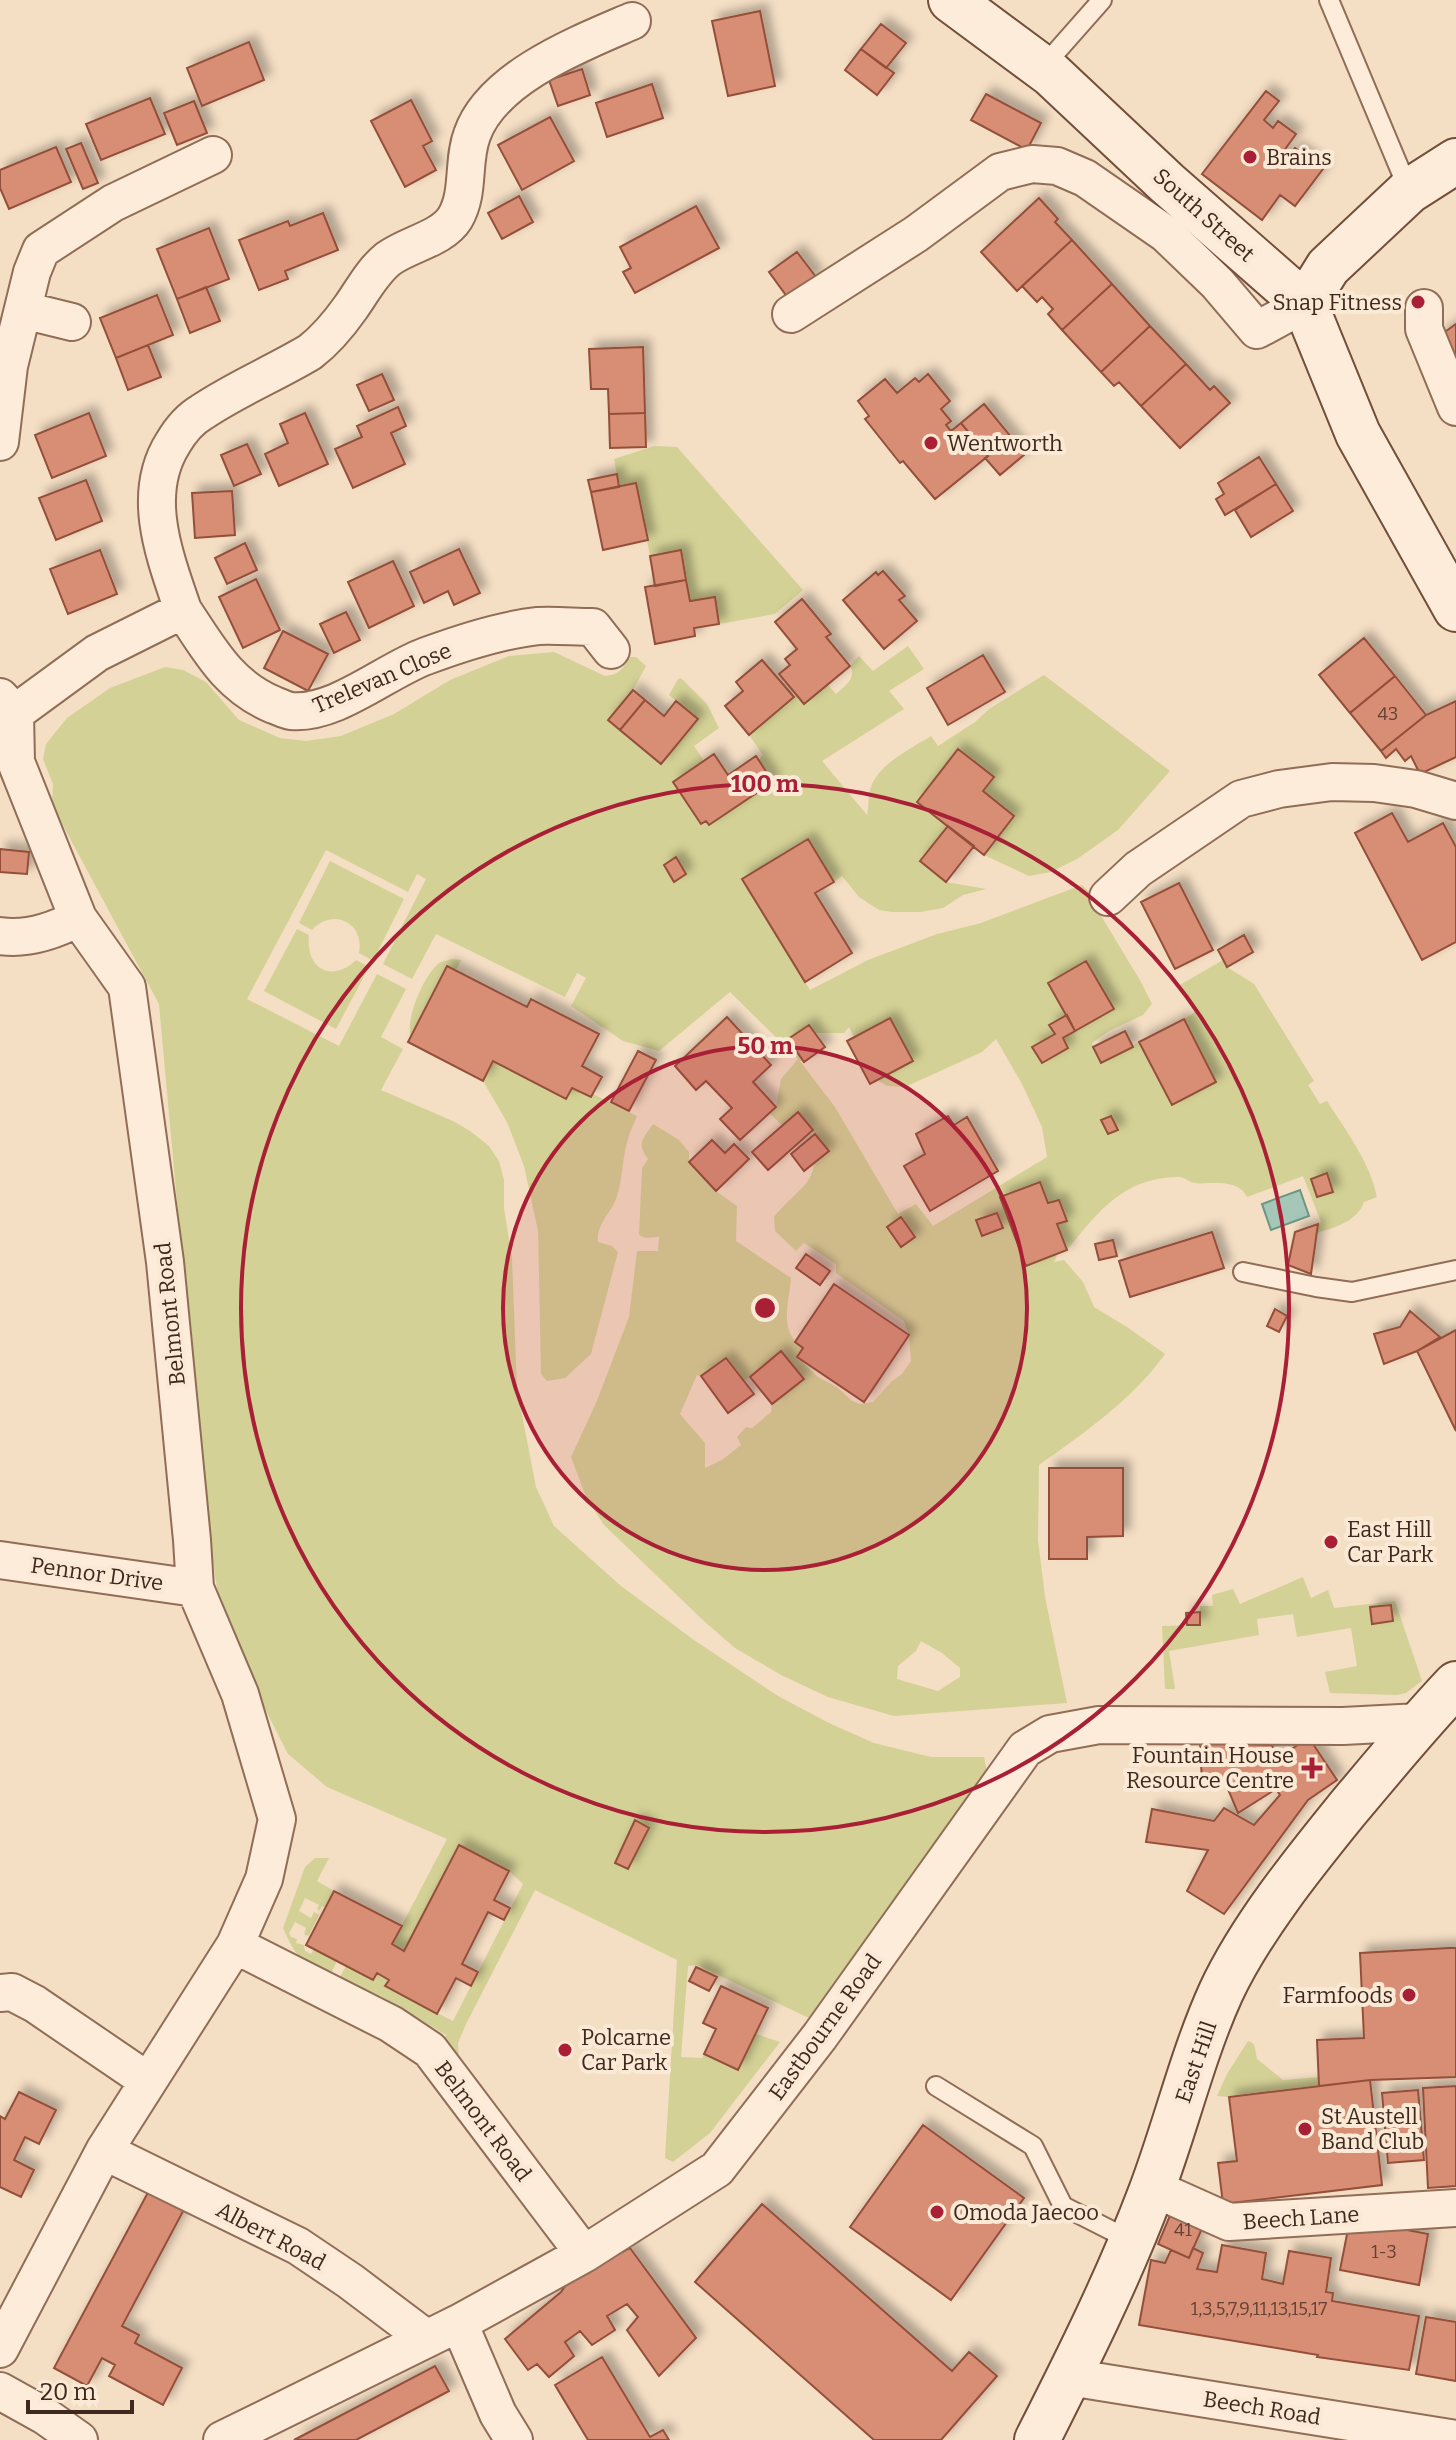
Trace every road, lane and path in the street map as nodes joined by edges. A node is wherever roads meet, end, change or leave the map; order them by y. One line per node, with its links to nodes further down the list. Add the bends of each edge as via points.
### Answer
1 (951, 0): 5 (street, South Street)
2 (1102, 0): 5 (lane)
3 (1329, 0): 8 (lane)
4 (632, 21): 17 (street, Trelevan Close, via 554,55 495,100 471,136 461,206 453,222 386,261 339,325 310,352 199,413 180,432 166,455 156,507 164,554)
5 (1042, 68): 9 (street, South Street)
6 (213, 155): 11 (street, via 113,203 41,250)
7 (1456, 161): 8 (street)
8 (1409, 191): 9 (street, via 1328,267)
9 (1305, 304): 12 (street, via 1257,330 1166,234 1085,178 1057,166 1032,164 1000,172 916,234); 16 (street, South Street, via 1358,434)
10 (1424, 308): 14 (street, via 1424,329)
11 (23, 310): 13 (street); 15 (street, via 9,366)
12 (791, 314)
13 (72, 322)
14 (1456, 407)
15 (0, 442)
16 (1456, 609)
17 (183, 610): 18 (street, Trelevan Close, via 238,684 289,711 321,707 426,656 491,635 538,626); 19 (street)
18 (602, 625)
19 (8, 705): 22 (street, Belmont Road, via 16,762)
20 (1456, 801): 21 (street, via 1416,789 1332,782 1241,799 1138,869)
21 (1108, 897)
22 (78, 918): 23 (street, via 33,936); 27 (street, Belmont Road, via 127,987 165,1262)
23 (0, 936)
24 (1456, 1270): 25 (lane, via 1352,1292)
25 (1243, 1272)
26 (0, 1560): 27 (street, Pennor Drive)
27 (195, 1588): 30 (street, Belmont Road, via 240,1694 277,1819 264,1879)
28 (1456, 1684): 29 (street)
29 (1420, 1722): 35 (street, East Hill, via 1300,1867 1237,1963 1205,2033); 38 (street, Eastbourne Road, via 1328,1727 1099,1725 1050,1734 1025,1749 820,2036 717,2169)
30 (235, 1945): 32 (street, Belmont Road); 38 (street, Belmont Road, via 391,2024 430,2050)
31 (0, 1993): 32 (street, via 12,1992 35,2004)
32 (148, 2081): 34 (street, Belmont Road)
33 (936, 2086): 37 (lane, via 1033,2146 1063,2206)
34 (104, 2151): 40 (street, Albert Road, via 298,2246); 41 (street, Belmont Road)
35 (1153, 2188): 36 (street, Beech Lane, via 1229,2222); 37 (street, East Hill)
36 (1456, 2208)
37 (1132, 2241): 42 (street, East Hill)
38 (584, 2254): 39 (street, Eastbourne Road)
39 (459, 2323): 40 (street, Eastbourne Road); 47 (street)
40 (427, 2339): 46 (street, Eastbourne Road)
41 (0, 2349)
42 (1069, 2377): 44 (street, Beech Road); 48 (street, East Hill)
43 (0, 2391): 45 (street)
44 (1456, 2439)
45 (79, 2440)
46 (222, 2440)
47 (514, 2440)
48 (1037, 2440)

